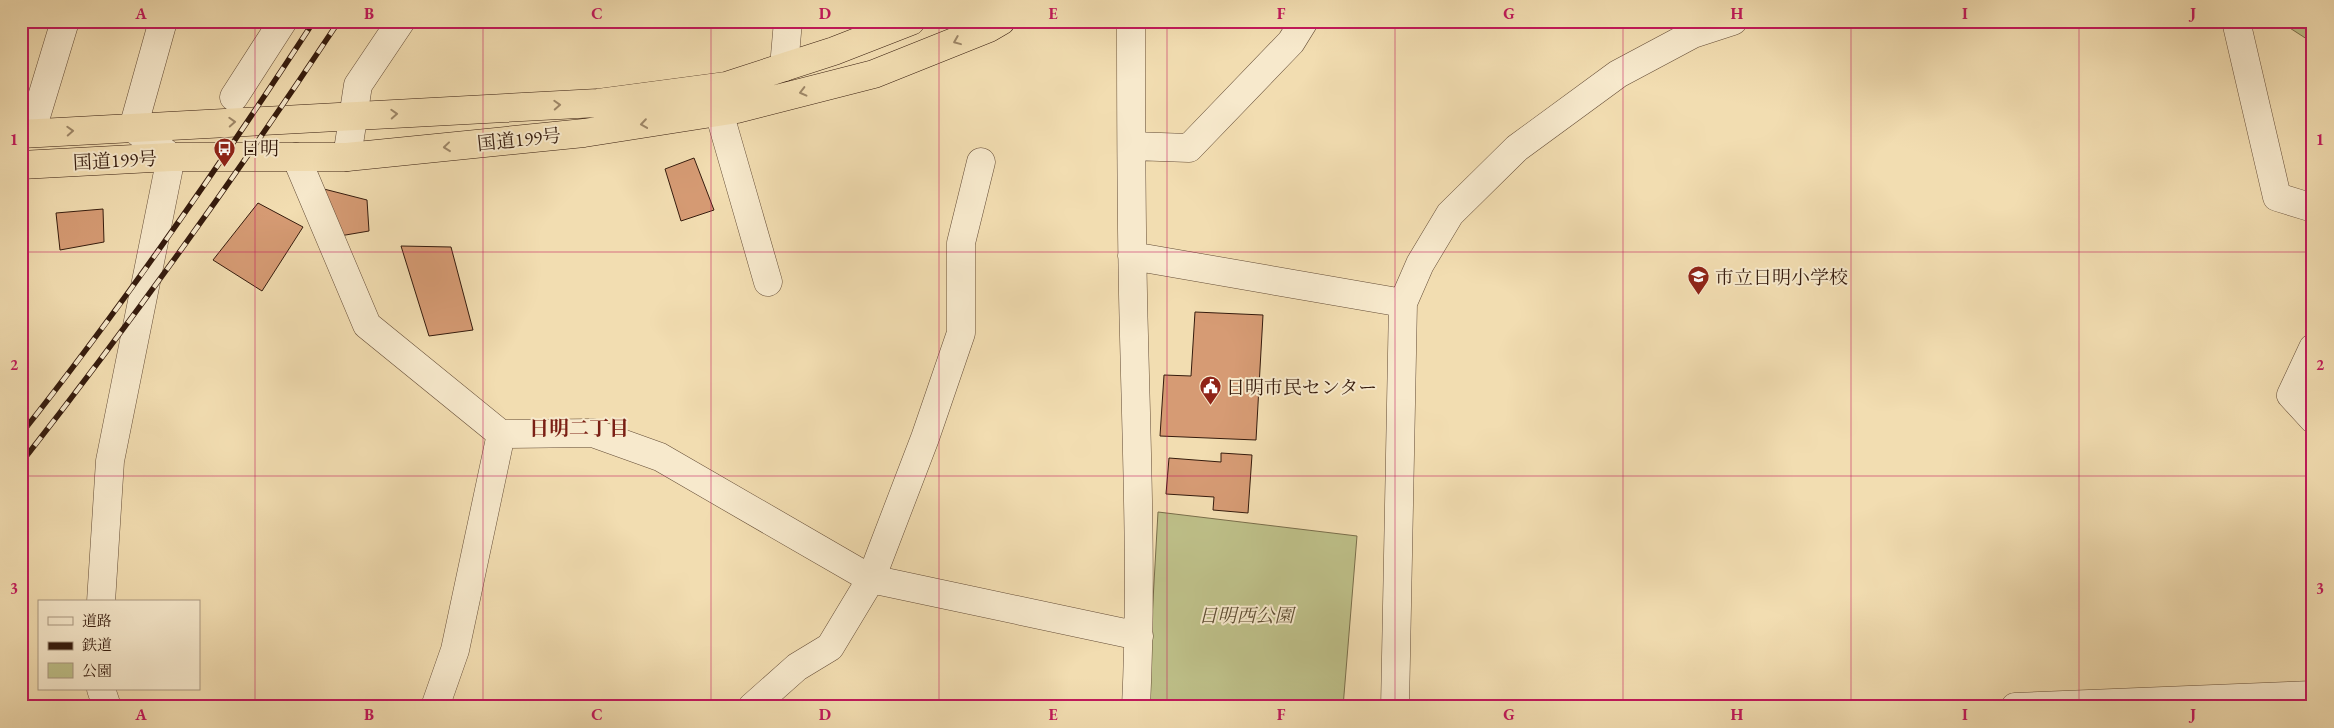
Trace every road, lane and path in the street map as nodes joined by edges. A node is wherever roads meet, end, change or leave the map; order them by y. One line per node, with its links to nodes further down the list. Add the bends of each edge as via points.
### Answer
1 (65, 21): 17 (street)
2 (163, 21): 16 (street)
3 (283, 21): 13 (street)
4 (401, 21): 15 (street, via 358,85)
5 (788, 21): 12 (street)
6 (911, 21): 12 (highway, 国道199号)
7 (1001, 21): 14 (highway, 国道199号, one-way to 14, via 874,74)
8 (1131, 21): 18 (street)
9 (1304, 21): 18 (street, via 1291,42 1189,148)
10 (1733, 21): 27 (street, via 1693,34 1618,74 1517,148 1450,214 1420,264)
11 (2236, 21): 24 (street, via 2277,197)
12 (784, 67): 15 (highway, 国道199号, one-way to 12, via 598,103 726,86)
13 (234, 97)
14 (720, 112): 21 (highway, 国道199号, one-way to 21, via 584,133); 26 (street)
15 (354, 116): 16 (highway, 国道199号, one-way to 15); 21 (street)
16 (133, 128): 17 (highway, 国道199号, one-way to 16); 19 (street)
17 (26, 133)
18 (1132, 146): 25 (street)
19 (172, 157): 20 (highway, 国道199号); 23 (highway, 国道199号); 32 (street, via 110,461)
20 (296, 157): 21 (highway, 国道199号); 30 (street, via 367,325)
21 (347, 157)
22 (981, 162): 31 (street, via 961,243 960,333 925,438)
23 (21, 165)
24 (2313, 208)
25 (1132, 256): 27 (street); 33 (street)
26 (768, 282)
27 (1403, 303): 40 (street)
28 (2313, 348): 29 (street, via 2291,394)
29 (2313, 419)
30 (501, 434): 31 (street, via 593,434 660,457); 37 (street, via 455,650)
31 (871, 579): 33 (street); 38 (street, via 830,647 797,667)
32 (101, 600)
33 (1139, 636): 39 (street)
34 (102, 690): 36 (street)
35 (2313, 695): 41 (street)
36 (107, 707)
37 (435, 707)
38 (752, 707)
39 (1136, 707)
40 (1394, 707)
41 (2015, 707)

